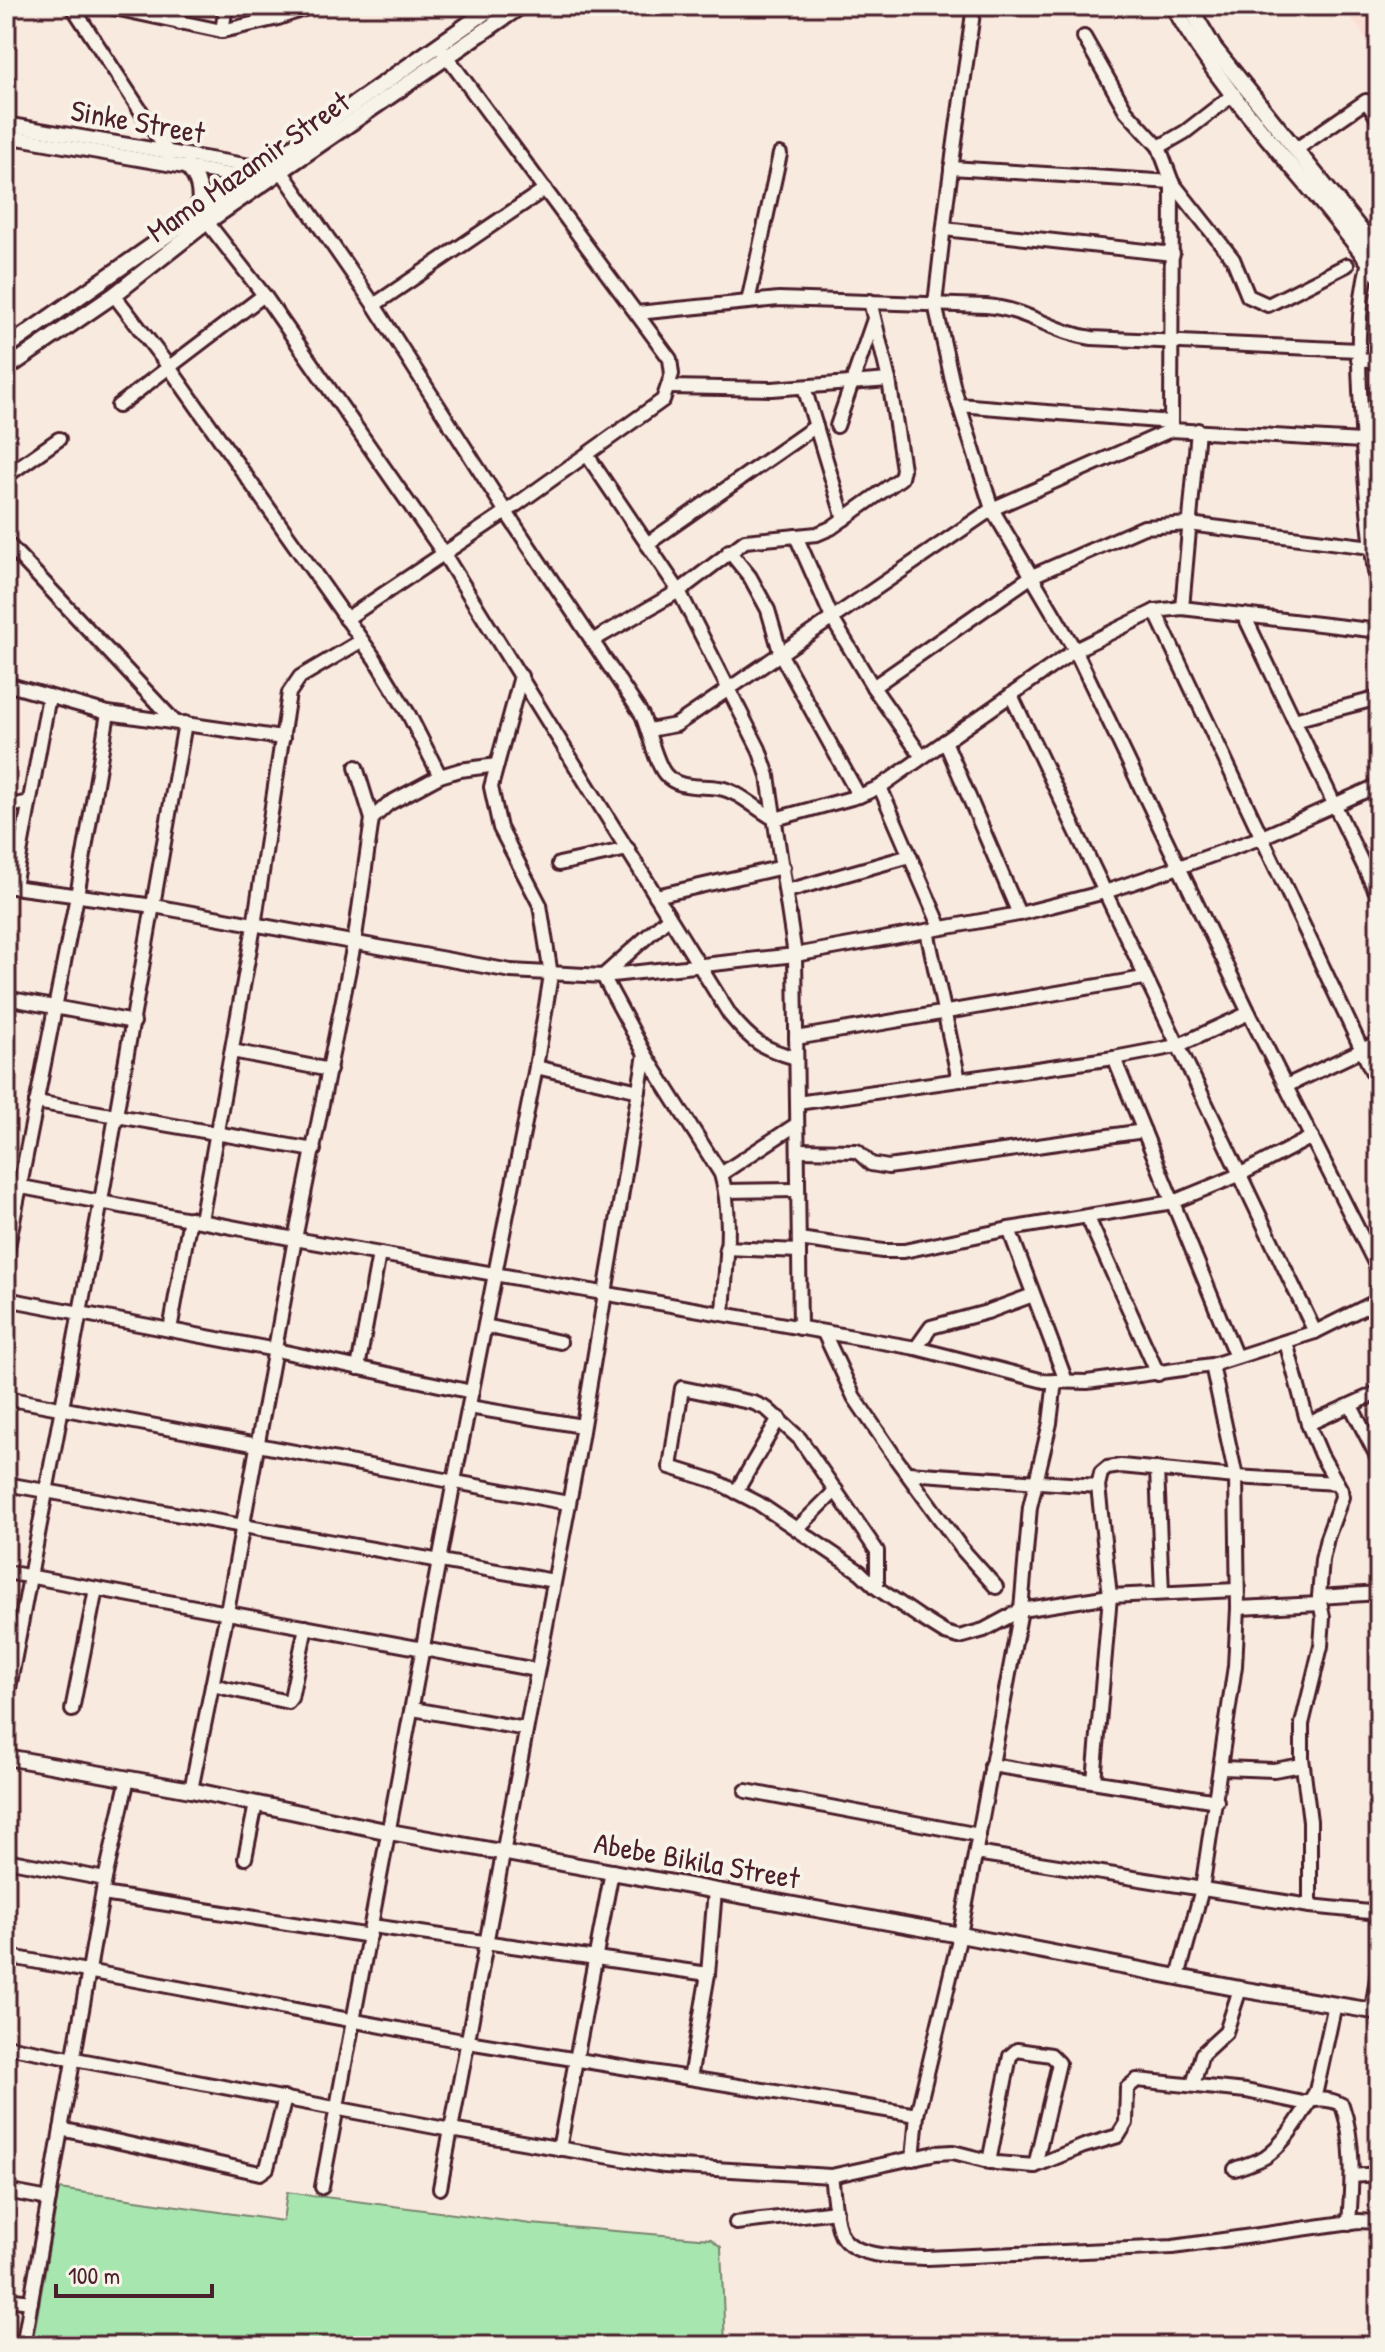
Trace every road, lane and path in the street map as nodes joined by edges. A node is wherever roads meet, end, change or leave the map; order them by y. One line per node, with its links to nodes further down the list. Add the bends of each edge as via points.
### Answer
1 (72, 6): 22 (street)
2 (105, 6): 11 (street)
3 (169, 6): 11 (street)
4 (226, 6): 12 (street)
5 (312, 6): 12 (street)
6 (494, 6): 14 (main road, Mamo Mazamir Street)
7 (521, 6): 15 (main road, Mamo Mazamir Street)
8 (974, 6): 23 (street)
9 (1173, 6): 16 (main road)
10 (1189, 6): 20 (main road, via 1214,48)
11 (180, 23): 12 (street)
12 (222, 31)
13 (1084, 37): 19 (street, via 1126,111)
14 (438, 44): 15 (street); 24 (main road, Mamo Mazamir Street)
15 (447, 58): 24 (main road, Mamo Mazamir Street); 27 (street)
16 (1234, 94): 19 (street); 32 (main road)
17 (1379, 120): 20 (street, via 1366,101)
18 (7, 133): 22 (street, Sinke Street); 28 (street)
19 (1159, 147): 25 (street)
20 (1295, 150): 32 (main road)
21 (780, 154): 38 (street)
22 (176, 161): 24 (street, Sinke Street); 26 (street, Sinke Street); 29 (main road, via 198,183)
23 (951, 168): 25 (street); 30 (street)
24 (271, 173): 26 (main road, Mamo Mazamir Street); 40 (street)
25 (1172, 182): 31 (street); 33 (street, via 1233,259 1248,296 1268,305)
26 (252, 183): 29 (main road, Mamo Mazamir Street)
27 (545, 189): 40 (street); 41 (street)
28 (6, 200)
29 (203, 216): 35 (main road, Mamo Mazamir Street); 36 (street); 44 (main road, Mamo Mazamir Street)
30 (944, 229): 31 (street); 39 (street)
31 (1173, 254): 43 (street)
32 (1374, 257): 34 (main road); 45 (street, via 1358,314)
33 (1347, 265)
34 (1379, 276)
35 (114, 295): 47 (street); 48 (main road, Mamo Mazamir Street)
36 (264, 295): 47 (street); 72 (street)
37 (870, 301): 38 (street); 39 (street); 42 (street)
38 (748, 302): 41 (street)
39 (935, 304): 43 (street, via 1004,307 1081,337); 53 (street)
40 (374, 305): 64 (street)
41 (637, 313): 51 (street, via 670,359)
42 (874, 319): 49 (street); 50 (street)
43 (1172, 342): 45 (street); 57 (street)
44 (6, 348)
45 (1358, 355): 46 (street); 60 (street)
46 (1379, 361)
47 (169, 367): 54 (street); 79 (street)
48 (6, 369)
49 (889, 380): 50 (street); 65 (street, via 901,478)
50 (852, 383): 52 (street); 56 (street)
51 (670, 387): 52 (street); 61 (street, via 663,400)
52 (804, 387): 55 (street)
53 (959, 405): 57 (street); 63 (street)
54 (118, 406)
55 (816, 426): 65 (street); 69 (street)
56 (837, 426)
57 (1171, 426): 58 (street); 63 (street)
58 (1198, 430): 60 (street); 66 (street)
59 (59, 439): 62 (street)
60 (1362, 441): 70 (street)
61 (587, 455): 64 (street); 69 (street)
62 (6, 476)
63 (992, 509): 73 (street); 80 (street)
64 (506, 512): 72 (street); 83 (street)
65 (844, 519): 67 (street, via 817,534)
66 (1189, 524): 70 (street); 73 (street, via 1144,527); 76 (street)
67 (796, 536): 71 (street, via 745,541); 80 (street)
68 (6, 542): 95 (street)
69 (647, 544): 74 (street)
70 (1375, 547): 75 (street)
71 (729, 551): 74 (street); 85 (street, via 768,610)
72 (444, 554): 79 (street); 86 (street)
73 (1032, 576): 84 (street); 89 (street)
74 (679, 591): 83 (street); 88 (street)
75 (1379, 600)
76 (1182, 608): 77 (street); 78 (street)
77 (1155, 611): 84 (street); 111 (street)
78 (1244, 615): 81 (street); 94 (street)
79 (346, 619): 82 (street)
80 (833, 620): 85 (street); 89 (street)
81 (1379, 631)
82 (361, 641): 97 (street, via 300,677 289,693); 102 (street, via 393,686)
83 (592, 641): 96 (street)
84 (1075, 650): 90 (street); 116 (street)
85 (781, 655): 88 (street); 105 (street)
86 (521, 676): 100 (street); 112 (street)
87 (6, 684): 91 (street)
88 (729, 687): 96 (street, via 676,725); 110 (street, via 765,762)
89 (873, 687): 99 (street)
90 (1011, 695): 98 (street); 120 (street)
91 (49, 696): 93 (street); 106 (street)
92 (1379, 698): 94 (street)
93 (108, 713): 95 (street); 121 (street)
94 (1294, 720): 107 (street)
95 (180, 722): 97 (street); 124 (street)
96 (649, 730): 110 (street, via 667,777 722,788)
97 (283, 738): 127 (street)
98 (945, 741): 99 (street); 125 (street)
99 (922, 757): 104 (street)
100 (497, 765): 102 (street); 132 (street, via 491,787 495,811 540,905)
101 (356, 767): 109 (street)
102 (440, 776): 109 (street, via 388,804)
103 (1379, 785): 107 (street)
104 (880, 787): 105 (street); 113 (street)
105 (859, 796): 110 (street)
106 (29, 802): 108 (street); 118 (street)
107 (1334, 804): 111 (street); 117 (street)
108 (6, 807)
109 (372, 819): 129 (street)
110 (775, 819): 115 (street)
111 (1260, 838): 116 (street); 143 (street)
112 (628, 849): 114 (street); 122 (street)
113 (910, 856): 119 (street); 128 (street)
114 (559, 864)
115 (783, 867): 119 (street); 122 (street)
116 (1179, 867): 120 (street); 138 (street)
117 (1376, 884): 123 (street)
118 (10, 886): 121 (street)
119 (787, 891): 130 (street)
120 (1105, 892): 125 (street); 134 (street)
121 (77, 896): 124 (street); 136 (street)
122 (656, 896): 126 (street)
123 (1379, 898)
124 (154, 906): 127 (street); 139 (street)
125 (1019, 914): 128 (street)
126 (669, 917): 131 (street); 133 (street)
127 (254, 926): 129 (street); 144 (street)
128 (934, 930): 130 (street); 137 (street)
129 (354, 944): 132 (street); 149 (street)
130 (795, 955): 131 (street); 140 (street)
131 (699, 967): 133 (street); 146 (street, via 748,1037)
132 (551, 975): 133 (street); 148 (street)
133 (603, 976): 145 (street)
134 (1144, 978): 137 (street); 142 (street)
135 (6, 998): 136 (street)
136 (55, 1007): 139 (street); 154 (street)
137 (946, 1013): 140 (street); 150 (street)
138 (1249, 1013): 142 (street); 151 (street)
139 (134, 1022): 156 (street)
140 (796, 1038): 146 (street)
141 (1379, 1042): 143 (street)
142 (1177, 1046): 147 (street); 164 (street)
143 (1362, 1050): 151 (street); 152 (street)
144 (232, 1051): 149 (street); 159 (street)
145 (645, 1054): 153 (street); 163 (street)
146 (796, 1058): 155 (street)
147 (1114, 1058): 150 (street); 158 (street)
148 (536, 1067): 153 (street); 179 (street)
149 (330, 1070): 161 (street)
150 (959, 1080): 155 (street)
151 (1286, 1086): 160 (street)
152 (1379, 1086)
153 (639, 1091): 180 (street)
154 (36, 1102): 156 (street); 165 (street)
155 (797, 1103): 157 (street)
156 (117, 1116): 159 (street); 168 (street)
157 (797, 1124): 162 (street); 163 (street)
158 (1144, 1131): 162 (street, via 888,1167 871,1164 857,1151); 169 (street)
159 (217, 1133): 161 (street); 171 (street)
160 (1312, 1137): 164 (street); 178 (street)
161 (314, 1150): 173 (street)
162 (798, 1150): 166 (street)
163 (721, 1174): 167 (street)
164 (1239, 1175): 169 (street); 189 (street)
165 (13, 1185): 168 (street); 177 (street)
166 (798, 1190): 167 (street); 174 (street)
167 (726, 1191): 175 (street)
168 (101, 1201): 171 (street); 184 (street)
169 (1173, 1202): 170 (street); 195 (street)
170 (1088, 1218): 172 (street); 198 (street)
171 (196, 1219): 173 (street); 188 (street)
172 (1009, 1229): 174 (street, via 904,1251); 181 (street)
173 (295, 1239): 176 (street); 194 (street)
174 (799, 1245): 175 (street); 187 (street)
175 (726, 1248): 185 (street)
176 (379, 1254): 179 (street); 197 (street)
177 (6, 1257)
178 (1379, 1271)
179 (495, 1274): 180 (street); 186 (street)
180 (607, 1294): 185 (street); 208 (street)
181 (1033, 1295): 193 (street, via 931,1327); 199 (street)
182 (6, 1299): 184 (street)
183 (1379, 1300): 189 (street)
184 (80, 1313): 188 (street); 205 (street)
185 (723, 1314): 187 (street)
186 (485, 1326): 191 (street); 200 (street)
187 (800, 1328): 190 (street)
188 (170, 1330): 194 (street)
189 (1315, 1332): 192 (street)
190 (824, 1333): 193 (street); 212 (street, via 854,1397)
191 (560, 1342)
192 (1286, 1342): 195 (street); 207 (street)
193 (916, 1348): 199 (street)
194 (276, 1350): 197 (street); 209 (street)
195 (1236, 1357): 196 (street)
196 (1212, 1365): 198 (street); 213 (street)
197 (358, 1368): 200 (street)
198 (1158, 1374): 199 (street)
199 (1060, 1381): 215 (street)
200 (472, 1392): 204 (street)
201 (1379, 1392): 203 (street)
202 (6, 1398): 205 (street)
203 (1351, 1406): 207 (street); 210 (street)
204 (469, 1407): 208 (street); 214 (street)
205 (63, 1409): 209 (street); 220 (street)
206 (779, 1418): 219 (street); 221 (street); 221 (street, via 754,1403 682,1388 670,1467)
207 (1308, 1424): 216 (street)
208 (582, 1426): 222 (street)
209 (258, 1445): 214 (street); 223 (street)
210 (1379, 1460)
211 (1157, 1469): 213 (street); 218 (street, via 1107,1468); 233 (street)
212 (908, 1473): 215 (street); 229 (street)
213 (1236, 1477): 216 (street); 232 (street)
214 (454, 1481): 222 (street); 225 (street)
215 (1036, 1483): 218 (street); 238 (street)
216 (1337, 1483): 236 (street, via 1342,1497 1327,1538)
217 (6, 1484): 220 (street)
218 (1098, 1486): 235 (street)
219 (836, 1490): 224 (street); 230 (street, via 877,1551)
220 (48, 1491): 223 (street); 227 (street)
221 (736, 1492): 224 (street)
222 (568, 1503): 228 (street)
223 (243, 1526): 225 (street); 239 (street)
224 (797, 1529): 230 (street)
225 (440, 1561): 228 (street); 241 (street)
226 (6, 1572): 227 (street)
227 (32, 1577): 231 (street); 244 (street)
228 (554, 1581): 242 (street)
229 (996, 1587)
230 (877, 1588): 238 (street, via 959,1637)
231 (96, 1589): 239 (street); 246 (street)
232 (1236, 1590): 233 (street); 237 (street)
233 (1162, 1593): 235 (street)
234 (1379, 1593): 236 (street)
235 (1110, 1596): 238 (street); 253 (street)
236 (1320, 1601): 237 (street); 250 (street, via 1321,1646 1302,1724)
237 (1238, 1608): 251 (street)
238 (1021, 1610): 249 (street)
239 (227, 1612): 240 (street); 243 (street)
240 (306, 1627): 241 (street); 243 (street, via 288,1702)
241 (424, 1648): 242 (street); 245 (street)
242 (537, 1670): 247 (street)
243 (212, 1685): 254 (street)
244 (6, 1704)
245 (413, 1709): 247 (street); 258 (street)
246 (72, 1710)
247 (526, 1729): 260 (street)
248 (6, 1757): 252 (main road, Abebe Bikila Street)
249 (991, 1765): 253 (street); 259 (street)
250 (1302, 1765): 251 (street); 270 (street, via 1310,1821)
251 (1222, 1768): 256 (street)
252 (128, 1778): 254 (main road, Abebe Bikila Street); 266 (street)
253 (1094, 1781): 256 (street)
254 (191, 1790): 257 (main road, Abebe Bikila Street)
255 (746, 1791): 259 (street)
256 (1217, 1801): 267 (street)
257 (256, 1804): 258 (main road, Abebe Bikila Street); 262 (street)
258 (390, 1832): 260 (main road, Abebe Bikila Street); 272 (street)
259 (979, 1835): 261 (street)
260 (503, 1852): 264 (main road, Abebe Bikila Street); 274 (street)
261 (976, 1853): 267 (street); 273 (street)
262 (245, 1858)
263 (6, 1860): 266 (street)
264 (612, 1871): 268 (main road, Abebe Bikila Street); 276 (street)
265 (1379, 1877): 271 (street)
266 (105, 1879): 269 (street)
267 (1202, 1889): 270 (street); 280 (street)
268 (715, 1890): 273 (main road, Abebe Bikila Street); 279 (street)
269 (103, 1894): 272 (street); 278 (street)
270 (1310, 1906): 271 (street)
271 (1378, 1912)
272 (371, 1931): 274 (street); 284 (street)
273 (960, 1935): 280 (main road, Abebe Bikila Street); 294 (street)
274 (486, 1943): 276 (street); 285 (street)
275 (6, 1956): 278 (street)
276 (595, 1959): 279 (street); 288 (street)
277 (1379, 1965): 283 (street)
278 (89, 1971): 284 (street); 287 (street)
279 (708, 1974): 289 (street)
280 (1178, 1977): 281 (main road, Abebe Bikila Street)
281 (1240, 1989): 282 (main road, Abebe Bikila Street); 290 (street, via 1226,2032 1202,2054)
282 (1335, 2004): 283 (main road, Abebe Bikila Street); 292 (street)
283 (1376, 2011)
284 (354, 2020): 285 (street); 293 (street)
285 (468, 2042): 288 (street); 296 (street)
286 (6, 2046): 287 (street)
287 (74, 2059): 291 (street); 295 (street)
288 (575, 2059): 289 (street); 297 (street)
289 (690, 2078): 294 (street)
290 (1193, 2085): 292 (street); 300 (street, via 1131,2083 1126,2123 1118,2136)
291 (285, 2098): 293 (street); 295 (street, via 267,2168 260,2173)
292 (1311, 2100): 301 (street, via 1279,2145); 304 (street, via 1342,2105)
293 (337, 2108): 296 (street); 305 (street)
294 (917, 2115): 298 (street)
295 (61, 2129): 308 (street)
296 (451, 2130): 297 (street); 306 (street)
297 (559, 2149): 303 (street, via 664,2166)
298 (913, 2159): 299 (street, via 953,2152); 303 (street)
299 (989, 2162): 300 (street); 300 (street, via 1010,2056 1017,2050 1051,2055 1059,2063)
300 (1035, 2166)
301 (1235, 2169)
302 (1379, 2174): 304 (street)
303 (831, 2176): 309 (street)
304 (1352, 2176): 312 (street)
305 (322, 2187)
306 (440, 2188)
307 (6, 2191): 308 (street)
308 (49, 2199): 314 (street)
309 (836, 2211): 311 (street); 312 (street, via 841,2235 861,2251 927,2258 1173,2247)
310 (1379, 2222): 312 (street)
311 (736, 2223)
312 (1349, 2223)
313 (6, 2299): 314 (street)
314 (31, 2302): 315 (street)
315 (23, 2346)

